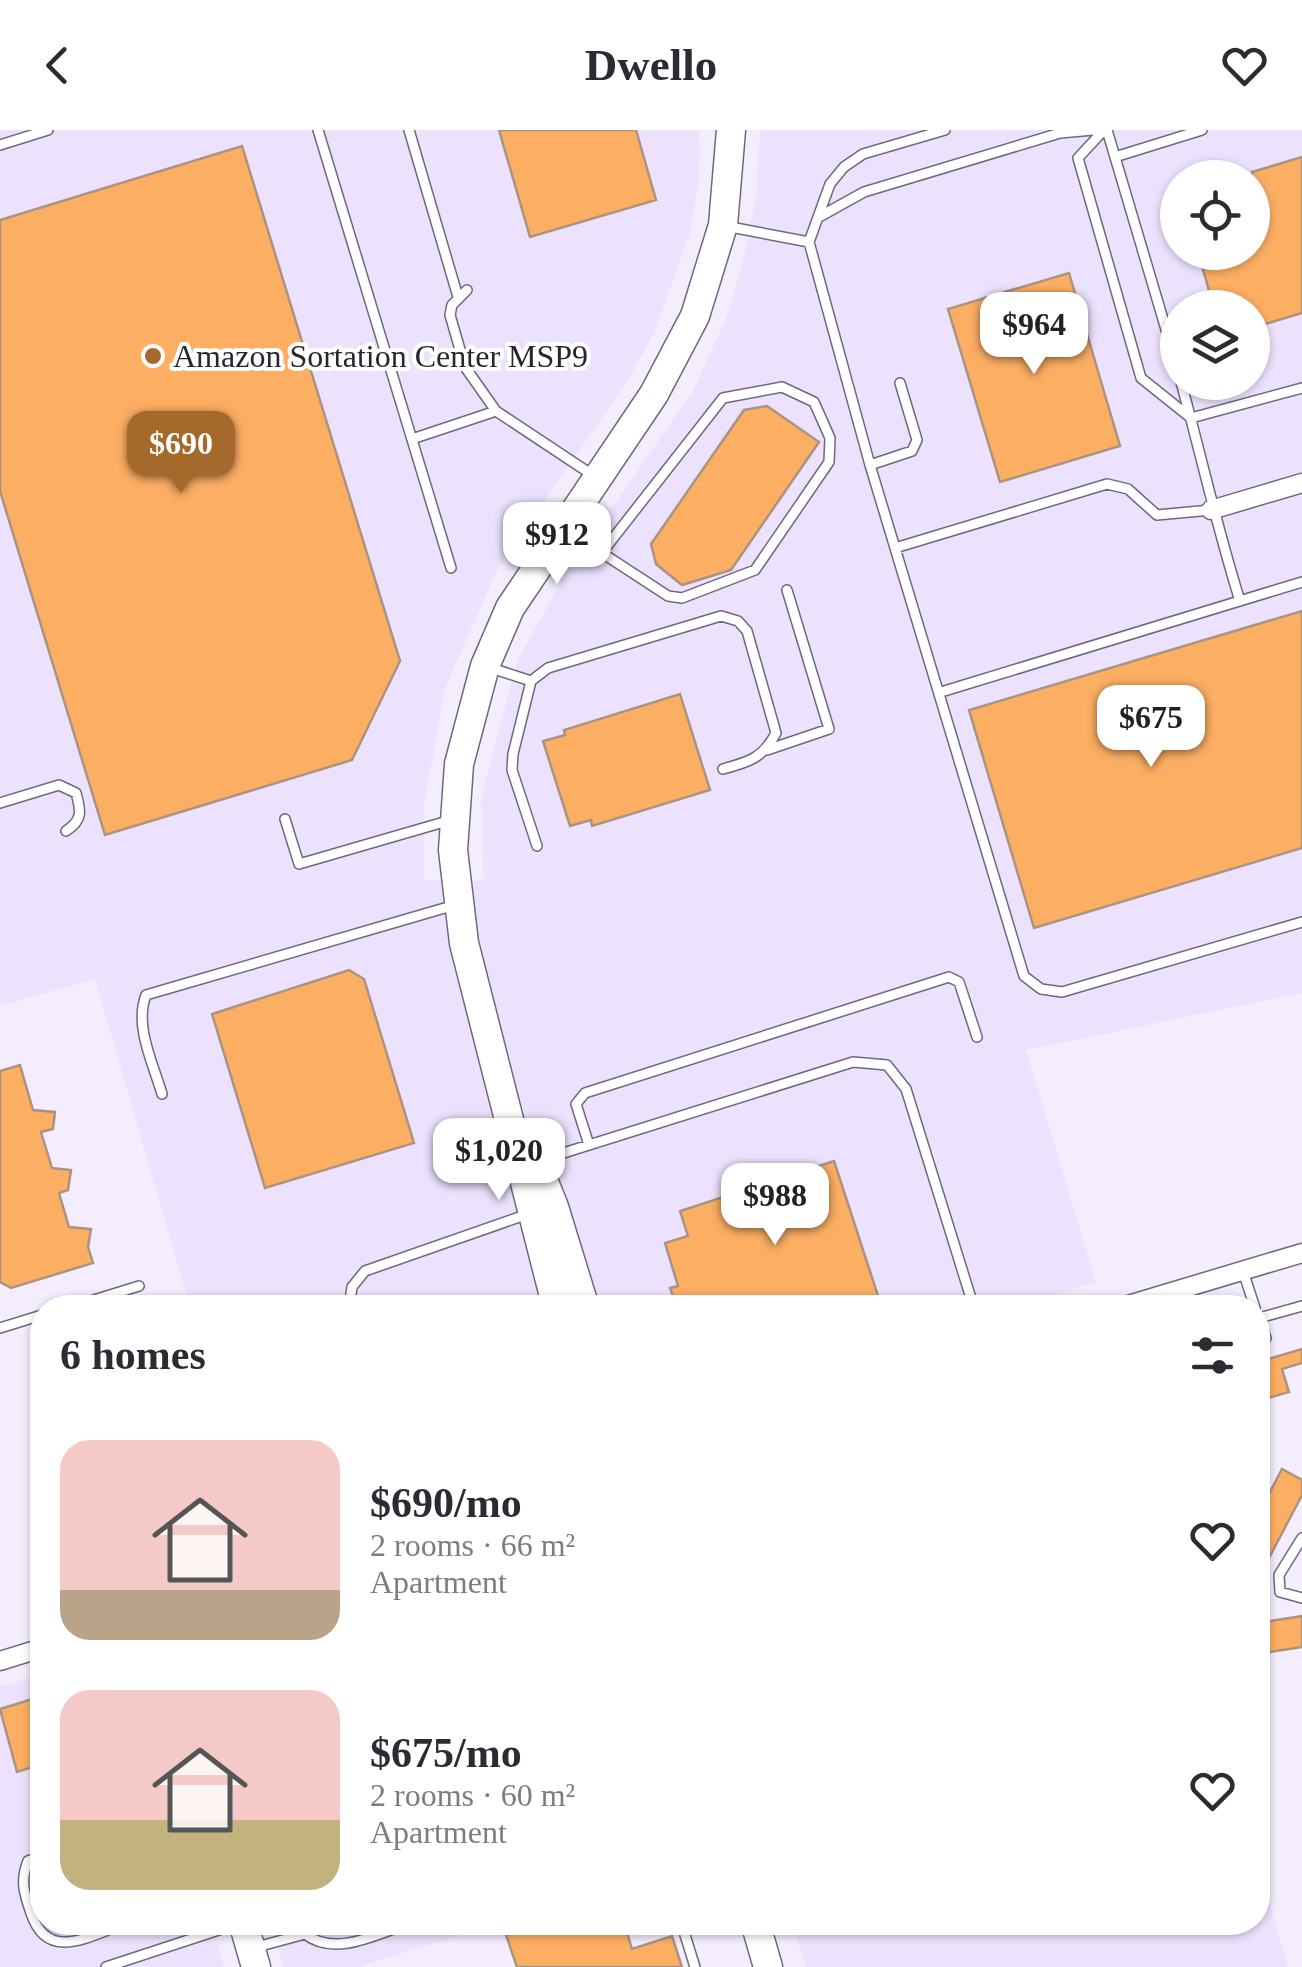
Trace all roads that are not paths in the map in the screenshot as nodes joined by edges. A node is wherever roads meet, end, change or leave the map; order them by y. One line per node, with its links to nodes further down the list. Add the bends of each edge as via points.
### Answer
1 (48, 130): 9 (lane)
2 (318, 130): 20 (lane)
3 (409, 130): 18 (lane, via 462,294 450,315 465,367)
4 (731, 130): 12 (street)
5 (945, 130): 11 (lane, via 862,154 844,166)
6 (1093, 130): 11 (lane, via 1060,133 864,192)
7 (1105, 130): 10 (lane); 19 (lane, via 1078,158 1130,341 1142,378)
8 (1202, 130): 10 (lane)
9 (0, 145)
10 (1118, 156): 14 (lane)
11 (817, 219): 13 (lane)
12 (723, 225): 13 (lane); 22 (street, via 715,262 671,365)
13 (809, 242): 21 (lane)
14 (1160, 306)
15 (900, 383): 21 (lane, via 917,440 912,451)
16 (1302, 388): 19 (lane)
17 (1186, 400): 19 (lane)
18 (496, 412): 20 (lane); 22 (lane)
19 (1191, 418): 24 (lane)
20 (412, 439): 28 (lane)
21 (870, 465): 26 (lane)
22 (596, 478): 25 (street)
23 (1302, 483): 24 (street)
24 (1211, 510): 26 (lane, via 1158,515 1128,489 1107,484); 31 (lane)
25 (563, 527): 27 (lane); 32 (street, via 510,608)
26 (895, 548): 34 (lane)
27 (599, 551): 27 (lane, via 723,398 782,388 814,402 830,438 829,462 756,570 682,598 668,596)
28 (451, 568)
29 (1302, 582): 31 (lane)
30 (787, 590): 35 (lane, via 830,729)
31 (1240, 600): 34 (lane)
32 (485, 666): 33 (lane); 38 (street, via 459,764)
33 (531, 681): 35 (lane, via 548,668 721,616 748,631 776,733); 41 (lane, via 512,770)
34 (941, 692): 43 (lane, via 1024,976 1041,989 1097,984)
35 (767, 750): 36 (lane)
36 (723, 769)
37 (0, 803): 40 (lane, via 59,785 76,793 82,812)
38 (454, 819): 39 (lane, via 298,864); 42 (street)
39 (284, 820)
40 (66, 831)
41 (537, 846)
42 (457, 905): 45 (street); 46 (lane, via 146,995 142,1026)
43 (1302, 922)
44 (977, 1037): 47 (lane, via 960,982 948,977 585,1093 576,1104)
45 (503, 1084): 48 (street); 49 (street)
46 (162, 1094)
47 (589, 1145): 48 (lane); 57 (lane, via 853,1062 887,1065 906,1090)
48 (536, 1162): 56 (street)
49 (530, 1213): 54 (lane, via 365,1271); 55 (street)
50 (1302, 1253): 51 (street)
51 (1242, 1271): 58 (street); 59 (lane)
52 (138, 1286): 53 (lane)
53 (109, 1295)
54 (350, 1295)
55 (553, 1295)
56 (580, 1295)
57 (970, 1295)
58 (1162, 1295)
59 (1251, 1295)
60 (1302, 1306): 61 (lane)
61 (1270, 1311)
62 (30, 1319): 63 (lane)
63 (0, 1328)
64 (1302, 1538): 65 (lane, via 1279,1575 1280,1592)
65 (1302, 1598)
66 (30, 1652): 67 (street)
67 (0, 1661)
68 (30, 1859): 69 (lane, via 23,1891)
69 (30, 1911)
70 (39, 1935): 71 (lane, via 49,1942)
71 (90, 1935)
72 (296, 1935): 77 (lane)
73 (306, 1935): 74 (lane, via 333,1948)
74 (372, 1935)
75 (685, 1935): 79 (lane)
76 (758, 1935): 80 (street)
77 (248, 1940): 78 (lane)
78 (106, 1967)
79 (695, 1967)
80 (768, 1967)

